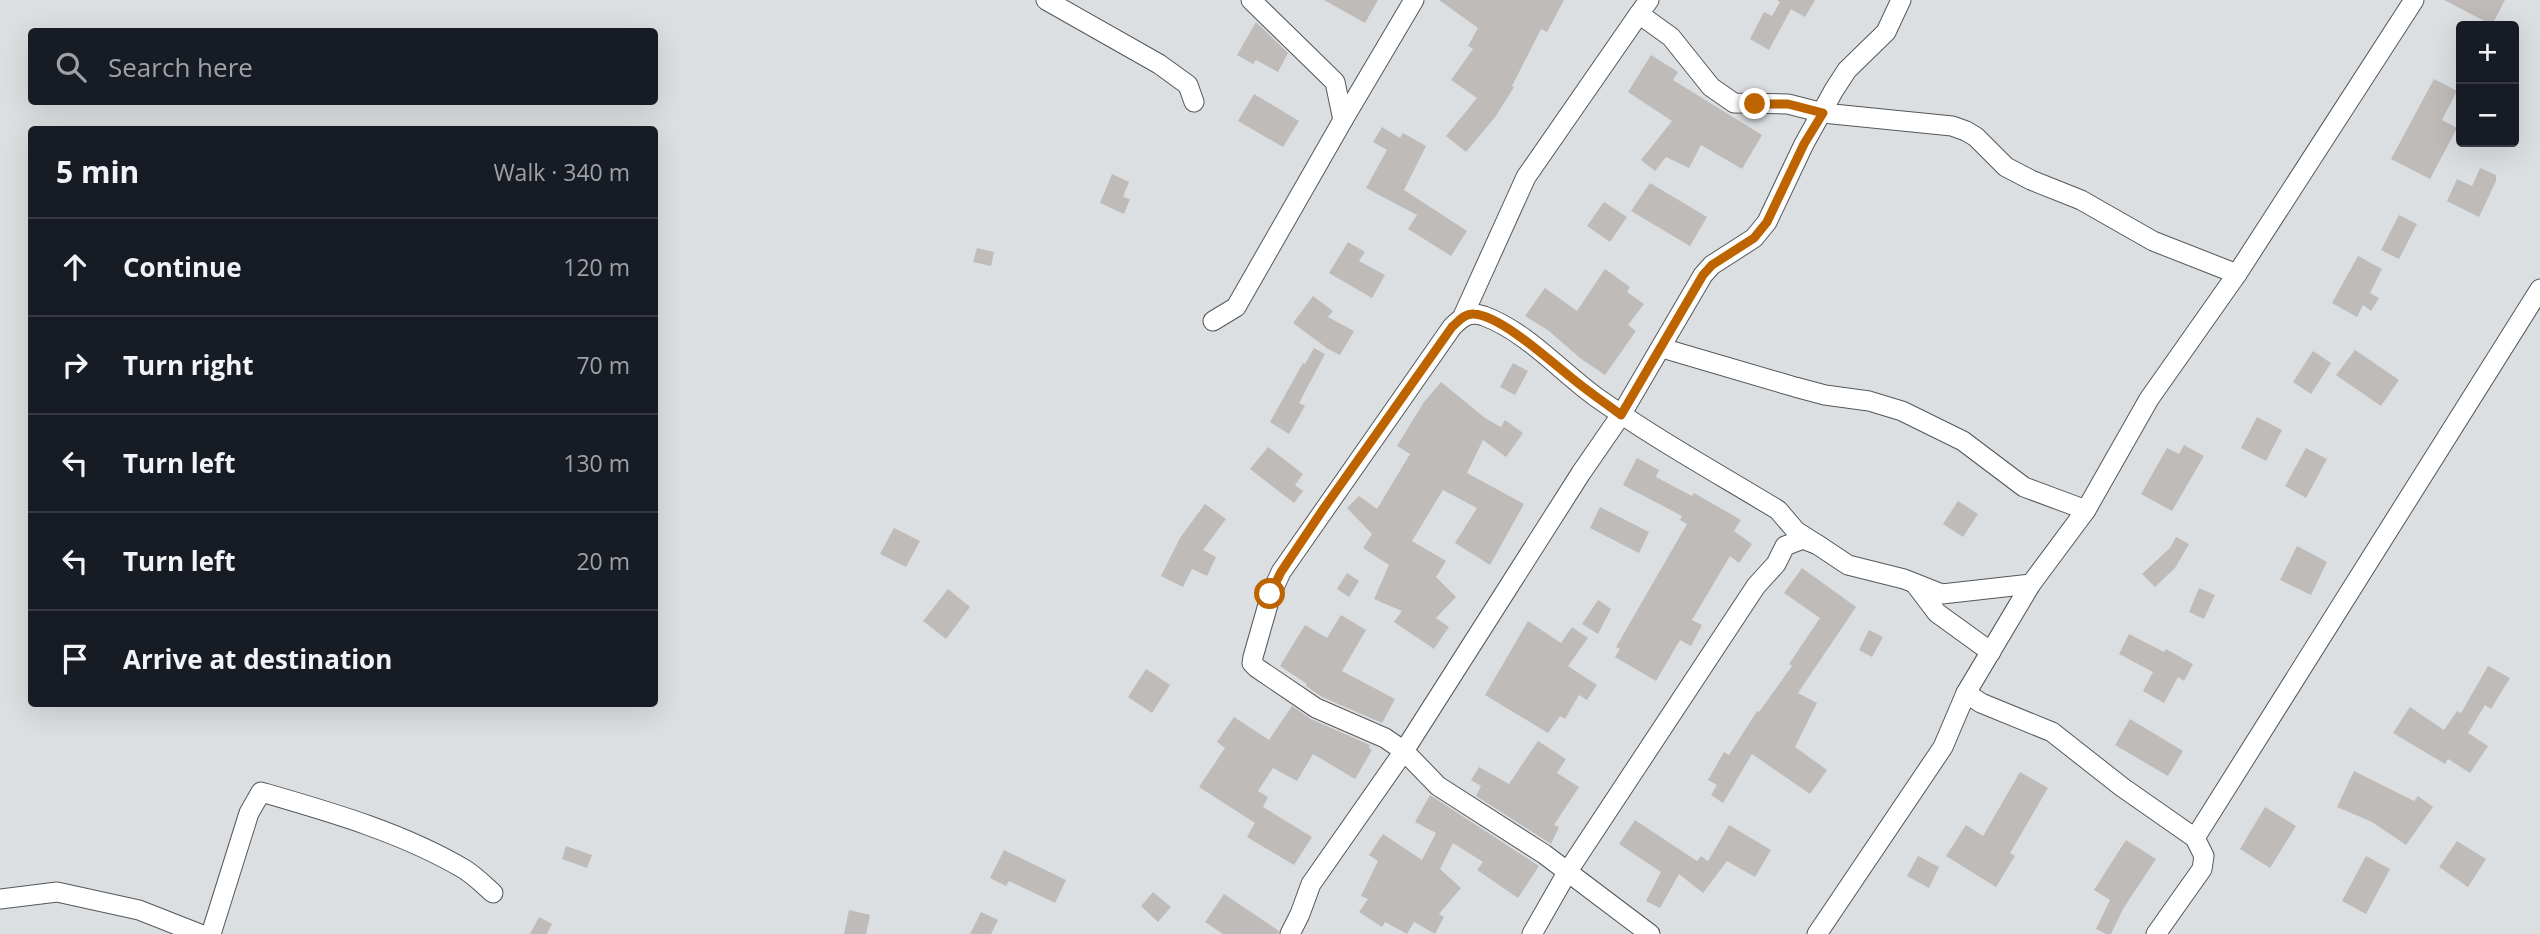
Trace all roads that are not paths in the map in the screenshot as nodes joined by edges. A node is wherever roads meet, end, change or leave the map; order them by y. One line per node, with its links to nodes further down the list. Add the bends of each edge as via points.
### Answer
1 (1046, 0): 7 (street, via 1159,64 1188,85)
2 (1251, 0): 9 (street, via 1335,82)
3 (1414, 0): 9 (street)
4 (1901, 0): 8 (street, via 1886,32 1847,70)
5 (2414, 0): 10 (street)
6 (1644, 7): 8 (street, via 1711,87 1734,103 1788,104); 12 (street, via 1526,177)
7 (1194, 102)
8 (1823, 113): 10 (street, via 1966,131 2006,167 2081,200 2153,241); 14 (street, via 1767,222 1754,238 1703,275)
9 (1343, 120): 13 (street, via 1236,307)
10 (2237, 274): 16 (street, via 2150,399)
11 (2540, 289): 23 (street)
12 (1463, 316): 15 (street, via 1485,316 1521,337); 22 (street, via 1281,572 1270,594 1252,663 1316,708)
13 (1213, 321)
14 (1662, 348): 15 (street); 16 (street, via 1825,395 1902,411 1963,441 2024,487)
15 (1621, 415): 17 (street, via 1778,510 1796,531); 22 (street)
16 (2086, 510): 19 (street)
17 (1818, 545): 18 (street, via 1848,565); 24 (street, via 1803,539 1785,546)
18 (1915, 584): 19 (street, via 1956,594); 20 (street, via 1937,613)
19 (2031, 584): 20 (street)
20 (1991, 652): 21 (street)
21 (1966, 693): 23 (street, via 2052,732); 32 (street, via 1943,747)
22 (1404, 751): 24 (street, via 1438,786); 29 (street, via 1311,884)
23 (2195, 838): 33 (street, via 2204,856 2202,869)
24 (1568, 871): 30 (street); 31 (street)
25 (493, 893): 28 (street, via 466,870 409,841 261,792 249,813)
26 (0, 899): 27 (street, via 57,892 139,910)
27 (200, 934)
28 (211, 934)
29 (1290, 934)
30 (1532, 934)
31 (1650, 934)
32 (1817, 934)
33 (2156, 934)

